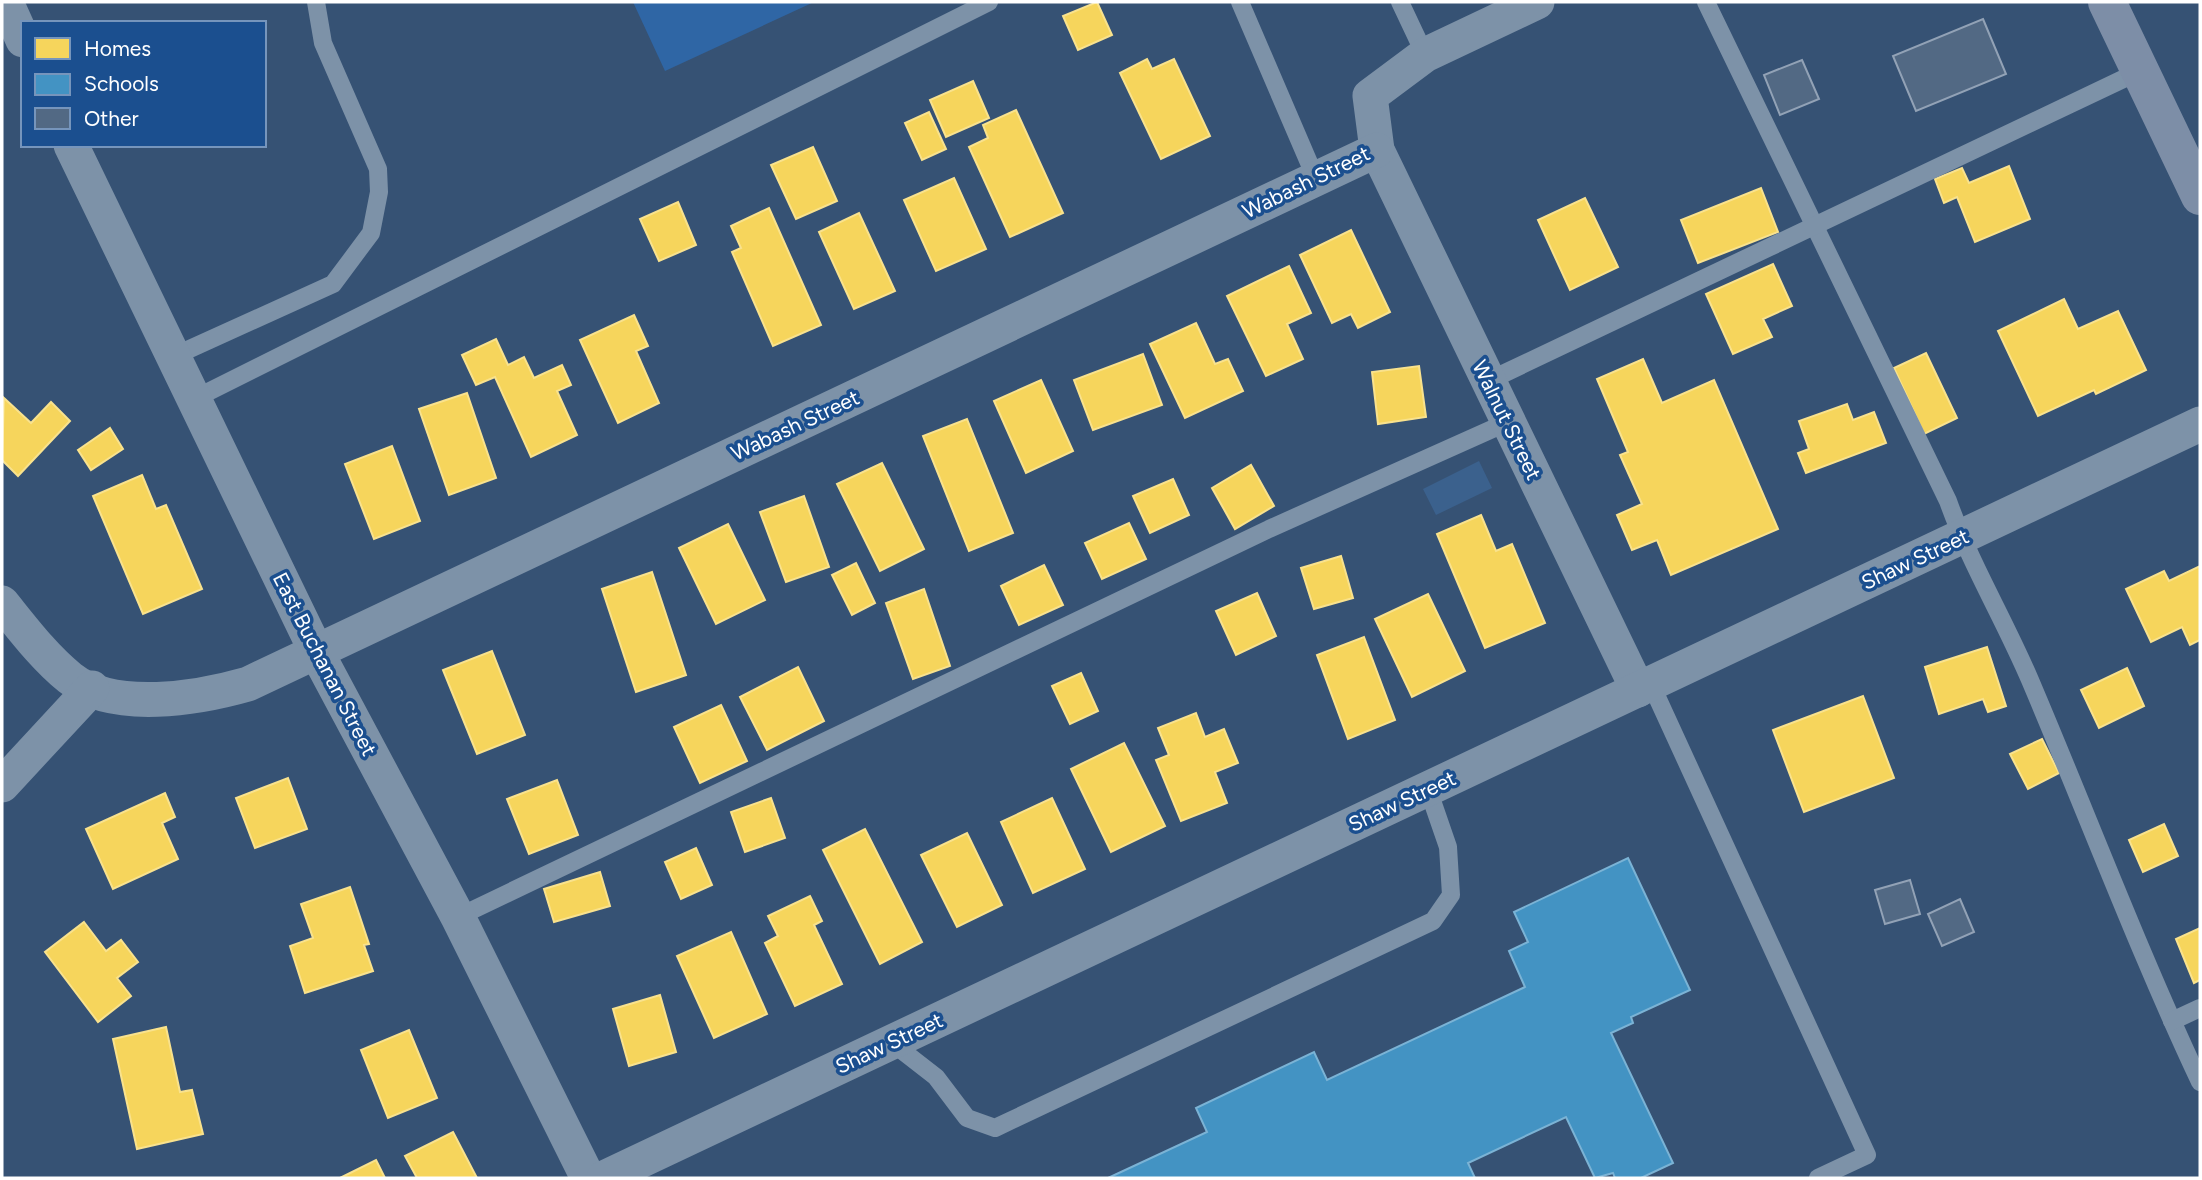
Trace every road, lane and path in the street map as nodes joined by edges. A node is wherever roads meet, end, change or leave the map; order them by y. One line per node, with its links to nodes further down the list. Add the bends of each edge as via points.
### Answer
1 (6, 2): 9 (street)
2 (316, 2): 17 (lane, via 323,43 377,169 379,192 371,233 333,284)
3 (989, 2): 19 (lane)
4 (1240, 2): 14 (lane)
5 (1400, 2): 10 (lane)
6 (1537, 2): 10 (street, Wabash Street)
7 (1706, 2): 16 (lane)
8 (2107, 2): 11 (main road)
9 (21, 36)
10 (1425, 55): 13 (street, Wabash Street, via 1370,96)
11 (2140, 71): 15 (main road); 16 (lane)
12 (72, 147): 17 (street, East Buchanan Street)
13 (1377, 150): 14 (street, Wabash Street); 18 (street, Walnut Street)
14 (1316, 179): 24 (street, Wabash Street)
15 (2200, 195)
16 (1814, 224): 18 (lane); 22 (lane, via 1948,500)
17 (172, 358): 19 (street, East Buchanan Street)
18 (1488, 381): 20 (street, Walnut Street)
19 (192, 400): 24 (street, East Buchanan Street)
20 (1508, 422): 25 (street, Walnut Street); 29 (lane, via 1269,529)
21 (2200, 424): 22 (street, Shaw Street)
22 (1961, 537): 25 (street, Shaw Street); 31 (lane, via 2028,676)
23 (2, 603): 26 (street, Wabash Street, via 72,680)
24 (316, 651): 26 (street, Wabash Street, via 248,684 206,696 157,701); 29 (street, East Buchanan Street)
25 (1644, 687): 28 (street, Shaw Street); 36 (lane, via 1867,1155)
26 (92, 688): 27 (street)
27 (2, 785)
28 (1428, 789): 32 (street, Shaw Street); 32 (lane, via 1448,847 1451,895 1433,921 995,1128 967,1118 936,1077)
29 (458, 917): 34 (street, East Buchanan Street)
30 (2200, 1008): 31 (lane)
31 (2172, 1021): 33 (lane)
32 (891, 1042): 35 (street, Shaw Street)
33 (2200, 1082)
34 (588, 1178)
35 (604, 1178)
36 (1818, 1178)

